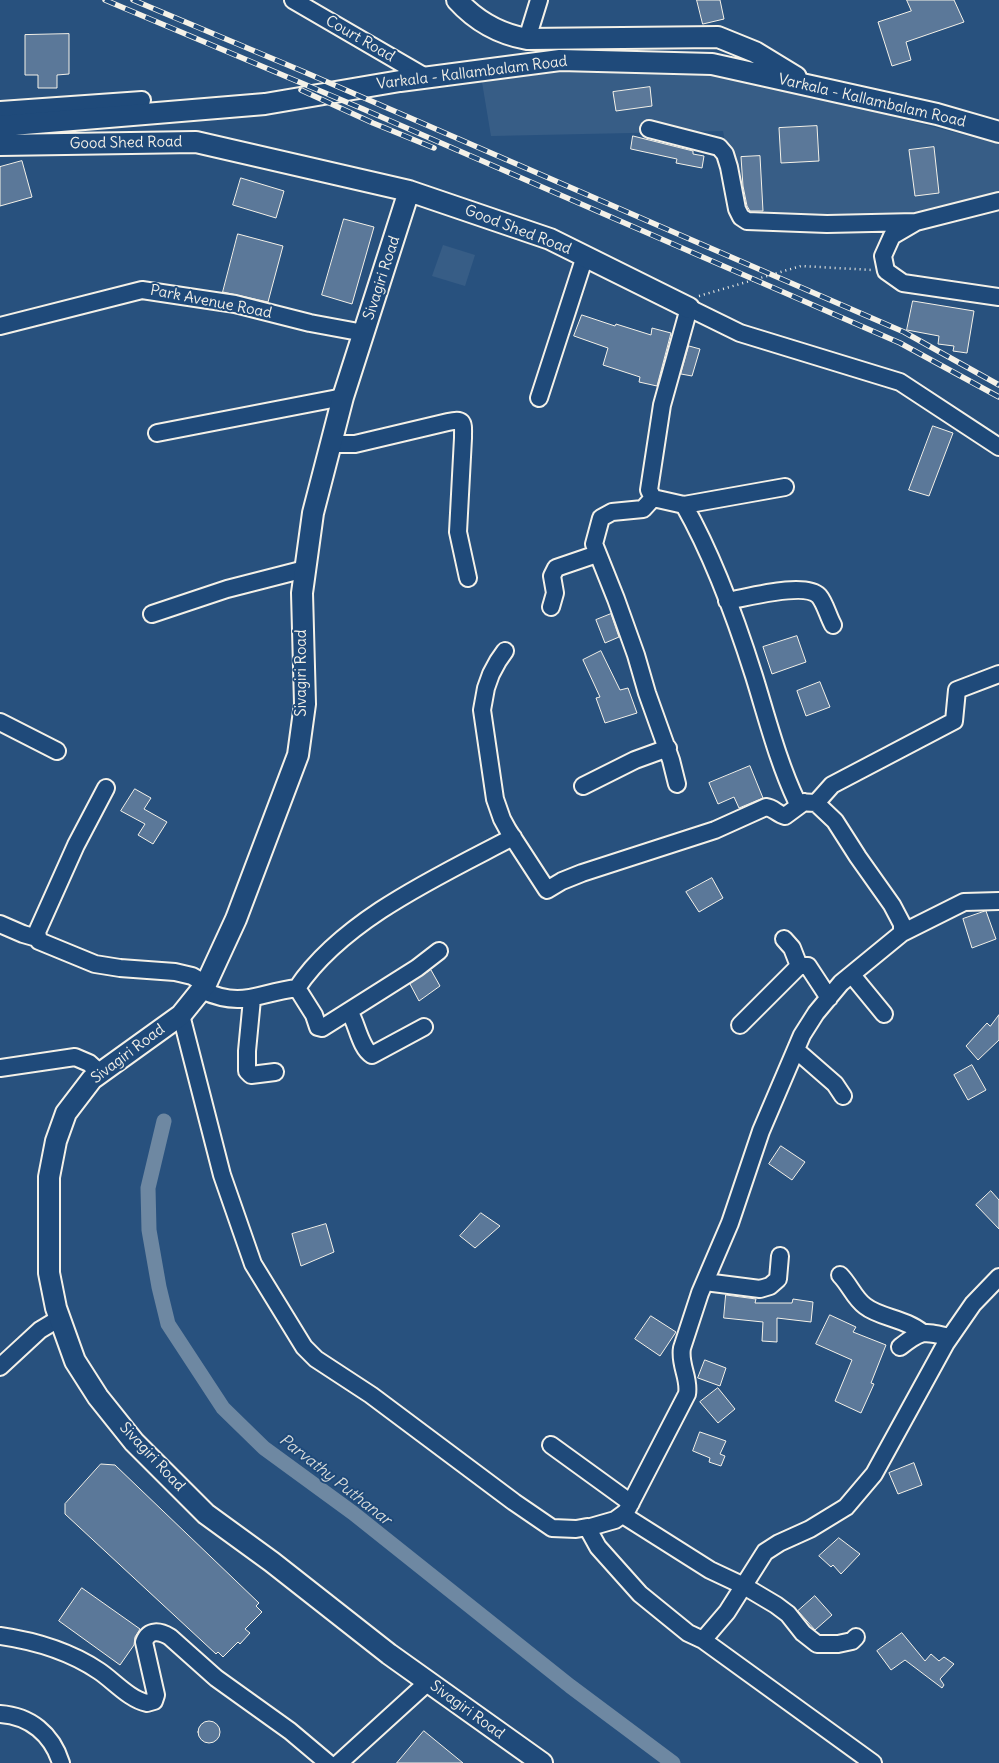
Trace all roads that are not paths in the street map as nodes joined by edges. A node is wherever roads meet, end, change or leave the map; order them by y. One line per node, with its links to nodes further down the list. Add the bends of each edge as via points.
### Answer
1 (293, 0): 5 (street, Court Road)
2 (457, 0): 4 (main road, via 498,32)
3 (539, 0): 4 (street)
4 (527, 39): 6 (main road, via 718,37 754,52)
5 (427, 78): 6 (main road, Varkala - Kallambalam Road, via 560,60 712,64); 9 (main road, Varkala - Kallambalam Road, via 265,104)
6 (812, 87): 11 (main road, Varkala - Kallambalam Road, via 937,114)
7 (142, 100): 8 (street)
8 (0, 110)
9 (0, 126)
10 (649, 129): 15 (street, via 719,147 729,167 737,209 747,221 827,224)
11 (999, 132)
12 (0, 145): 13 (main road, Good Shed Road, via 196,142)
13 (409, 191): 16 (main road, Good Shed Road, via 550,239); 20 (main road, Sivagiri Road)
14 (999, 200): 15 (street)
15 (916, 222): 17 (street, via 892,236 883,256 886,271 902,283)
16 (585, 256): 18 (main road, Good Shed Road); 22 (street)
17 (999, 297)
18 (683, 305): 25 (street, Good Shed Road, via 740,334 900,382); 27 (street, via 662,405 649,490)
19 (0, 326): 20 (street, Park Avenue Road, via 142,290 235,304)
20 (364, 333): 21 (main road, Sivagiri Road)
21 (343, 397): 23 (street); 24 (main road, Sivagiri Road)
22 (539, 398)
23 (157, 433)
24 (330, 444): 30 (main road, Sivagiri Road, via 313,513); 31 (street, via 355,444 461,421 458,532)
25 (999, 447)
26 (785, 487): 28 (street)
27 (653, 498): 28 (street); 29 (street, via 642,510 612,512 601,518 594,544)
28 (684, 504): 32 (street)
29 (597, 554): 33 (street, via 556,568 552,573 555,593); 39 (street, via 620,608)
30 (305, 569): 34 (street); 54 (main road, Sivagiri Road, via 302,593 305,704 298,755 236,918)
31 (468, 578)
32 (727, 601): 35 (street, via 770,593 812,591 819,597); 44 (street, via 752,668 787,781 797,802)
33 (551, 607)
34 (152, 614)
35 (833, 624)
36 (505, 651): 45 (street, via 486,688 482,710 496,799 502,819)
37 (999, 674): 44 (street, via 957,690 954,721 832,785)
38 (0, 722): 40 (street)
39 (668, 748): 41 (street); 42 (street, via 635,760)
40 (56, 752)
41 (677, 784)
42 (583, 786)
43 (106, 788): 49 (street, via 76,845)
44 (810, 802): 45 (street, via 785,816 766,806 714,830 582,873 547,890); 48 (street, via 835,821 892,904 902,924)
45 (513, 837): 55 (street, via 429,881 343,936 309,970)
46 (999, 901): 48 (street, via 964,902)
47 (0, 924): 49 (street)
48 (902, 934): 53 (street)
49 (37, 938): 54 (street, via 94,964 175,972 192,976)
50 (784, 938): 52 (street)
51 (439, 951): 58 (street)
52 (799, 966): 56 (street, via 808,966); 61 (street)
53 (852, 975): 56 (street); 59 (street)
54 (203, 987): 57 (street, via 216,997); 60 (main road, Sivagiri Road)
55 (297, 988): 57 (street); 58 (street, via 320,1028)
56 (828, 998): 63 (street, via 802,1035)
57 (252, 999): 66 (street, via 247,1072 252,1075)
58 (349, 1012): 62 (street, via 364,1046 372,1055)
59 (884, 1014)
60 (182, 1015): 65 (main road, Sivagiri Road); 79 (street, via 222,1175 253,1264 304,1347 316,1359 372,1395 552,1528)
61 (740, 1025)
62 (424, 1027)
63 (796, 1050): 67 (street); 71 (street, via 761,1131 730,1223)
64 (0, 1068): 65 (street, via 76,1057)
65 (99, 1072): 72 (main road, Sivagiri Road, via 66,1113 49,1177 49,1273)
66 (275, 1072)
67 (844, 1096)
68 (780, 1256): 71 (street, via 778,1279 770,1286 760,1289)
69 (840, 1275): 73 (street, via 866,1308)
70 (999, 1277): 74 (street, via 973,1304)
71 (705, 1282): 78 (street, via 681,1355 682,1369 688,1380 687,1394)
72 (60, 1318): 76 (street, via 40,1330); 84 (main road, Sivagiri Road, via 75,1360 98,1397 134,1442 199,1507)
73 (923, 1333): 74 (street); 75 (street)
74 (949, 1338): 80 (street, via 874,1474 846,1507 765,1552)
75 (900, 1347)
76 (0, 1367)
77 (551, 1445): 78 (street)
78 (627, 1509): 79 (street, via 615,1520); 80 (street, via 702,1565)
79 (587, 1528): 83 (street, via 598,1548 640,1594 688,1633)
80 (744, 1586): 82 (street, via 788,1614 817,1644 838,1644); 83 (street)
81 (0, 1636): 87 (street, via 69,1654 101,1672 134,1697 149,1703 156,1695 144,1642 152,1633 162,1632 216,1678 290,1730)
82 (856, 1637)
83 (703, 1640): 90 (street)
84 (428, 1682): 88 (street); 89 (main road, Sivagiri Road)
85 (0, 1714): 86 (street, via 18,1717 40,1729 56,1749)
86 (61, 1763)
87 (328, 1763)
88 (339, 1763)
89 (542, 1763)
90 (873, 1763)

